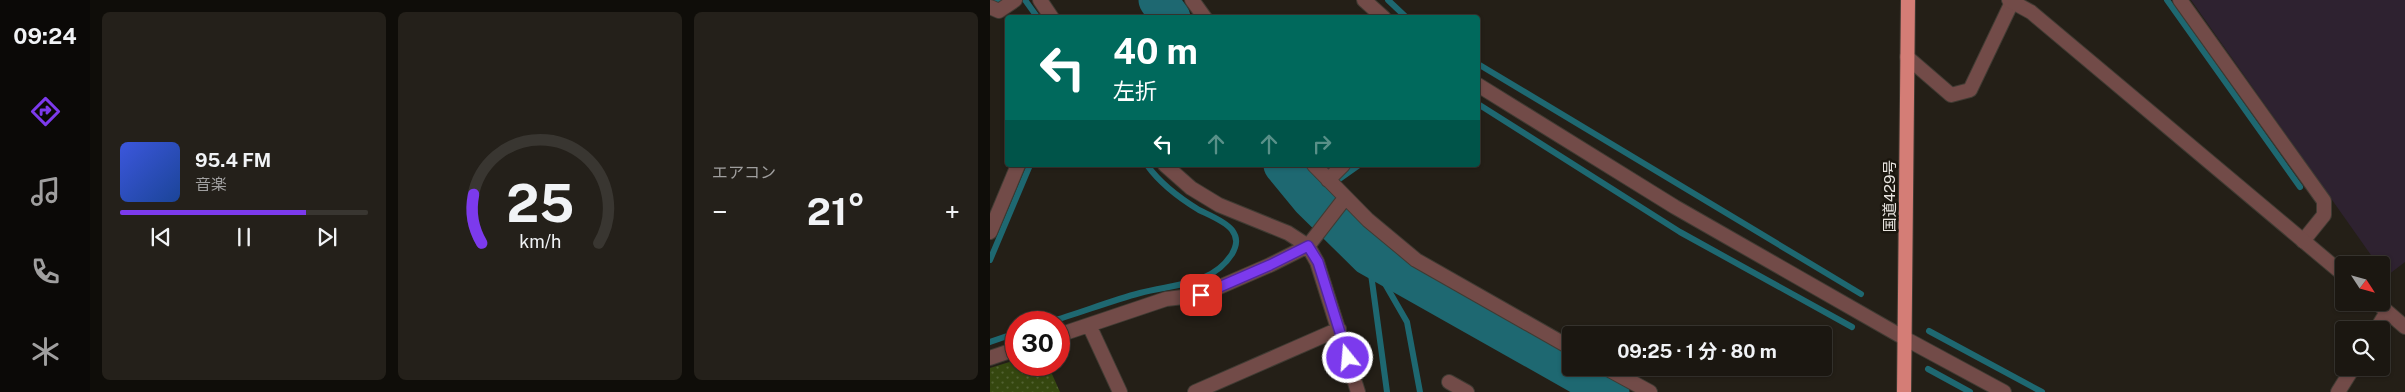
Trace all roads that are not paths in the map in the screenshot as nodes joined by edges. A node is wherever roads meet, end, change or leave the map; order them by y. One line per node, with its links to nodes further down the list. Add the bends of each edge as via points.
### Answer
1 (1015, 0): 8 (street, via 1000,11)
2 (1040, 0): 9 (street)
3 (1192, 0): 10 (street)
4 (1364, 0): 11 (street)
5 (1908, 0): 12 (highway, 国道429号)
6 (2180, 0): 21 (street, via 2324,201 2324,215)
7 (2011, 1): 12 (street, via 1970,90 1951,94); 21 (street, via 2030,12)
8 (990, 7)
9 (1050, 15)
10 (1202, 15)
11 (1381, 15)
12 (1907, 57): 29 (highway, 国道429号)
13 (1480, 86): 29 (street, via 1674,207)
14 (1017, 167): 19 (street)
15 (1168, 167): 20 (street, via 1191,188 1219,205)
16 (1316, 167): 18 (street)
17 (1343, 167): 18 (street)
18 (1337, 191): 20 (street); 30 (street, via 1416,260)
19 (990, 232)
20 (1312, 241): 25 (street, via 1270,265 1201,295 1166,298); 27 (street)
21 (2303, 241): 22 (street)
22 (2335, 268)
23 (2387, 312): 24 (street); 26 (street)
24 (2382, 321)
25 (1089, 325): 28 (street); 36 (street)
26 (2405, 327)
27 (1339, 329): 37 (street); 38 (street)
28 (1070, 331)
29 (1906, 339): 41 (highway, 国道429号); 42 (street)
30 (1562, 343)
31 (1005, 353): 32 (street)
32 (990, 358)
33 (1621, 376): 40 (street)
34 (2348, 376): 43 (street)
35 (1449, 382): 39 (street)
36 (1120, 392)
37 (1195, 392)
38 (1358, 392)
39 (1467, 392)
40 (1650, 392)
41 (1904, 392)
42 (2004, 392)
43 (2338, 392)

